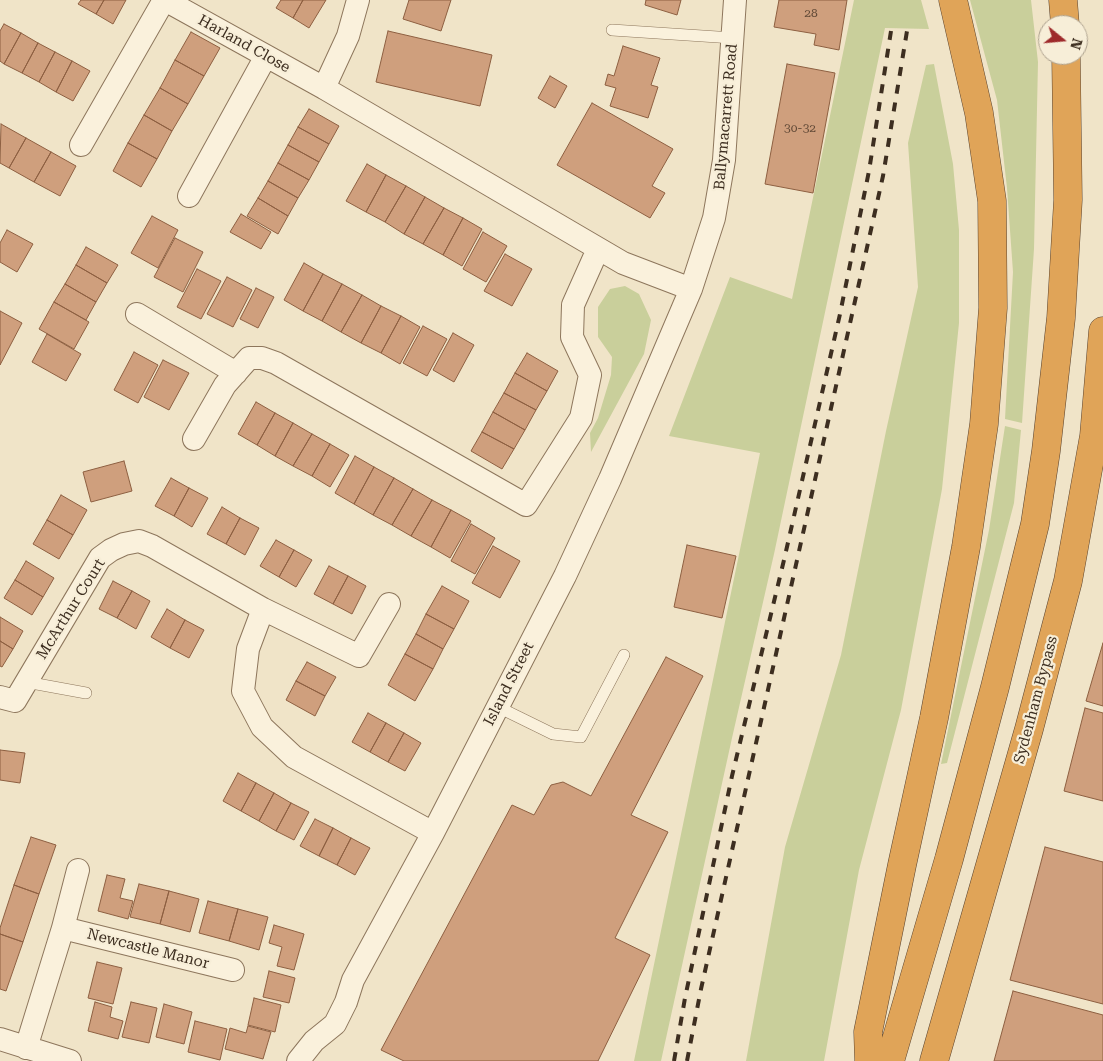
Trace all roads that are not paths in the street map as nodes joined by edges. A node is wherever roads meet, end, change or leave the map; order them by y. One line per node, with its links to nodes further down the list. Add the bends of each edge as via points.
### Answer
1 (164, 0): 9 (street, Harland Close); 12 (street, Harland Close)
2 (358, 0): 11 (street, via 348,36)
3 (735, 0): 8 (street, Ballymacarrett Road)
4 (953, 0): 35 (highway, via 979,113 992,201 992,308 984,424 966,547 934,718 868,1032)
5 (1063, 0): 6 (highway)
6 (1064, 15)
7 (612, 30): 8 (lane)
8 (733, 38): 15 (street, Ballymacarrett Road, via 724,160 714,218)
9 (266, 56): 11 (street, Harland Close); 13 (street)
10 (1066, 65): 36 (highway, via 1068,200 1061,318 1035,524 993,697)
11 (324, 88): 14 (street, Harland Close)
12 (81, 145)
13 (189, 196)
14 (598, 249): 15 (street, Harland Close, via 623,263); 18 (street, via 574,305 572,337 590,375 580,418 526,506 276,363 249,358)
15 (691, 289): 26 (street, Island Street, via 610,480)
16 (136, 314): 18 (street)
17 (1103, 331): 37 (highway, Sydenham Bypass, via 1094,436 1068,581)
18 (236, 373): 19 (street, via 225,384)
19 (194, 439)
20 (389, 604): 21 (street, McArthur Court, via 360,656)
21 (263, 609): 23 (street, McArthur Court, via 152,546 139,541 124,544 100,558); 27 (street, via 248,649 243,691 262,727 294,757)
22 (624, 655): 26 (lane, via 581,737 553,734)
23 (26, 682): 24 (lane); 25 (street, McArthur Court, via 15,701)
24 (86, 693)
25 (0, 697)
26 (498, 707): 27 (street, Island Street)
27 (434, 833): 34 (street, Island Street, via 353,980 335,1024 314,1041)
28 (78, 870): 29 (street)
29 (63, 928): 30 (street, Newcastle Manor); 32 (street)
30 (233, 970)
31 (0, 1039): 32 (street)
32 (26, 1048): 33 (street)
33 (70, 1061)
34 (298, 1061)
35 (869, 1061)
36 (890, 1061)
37 (934, 1061)

